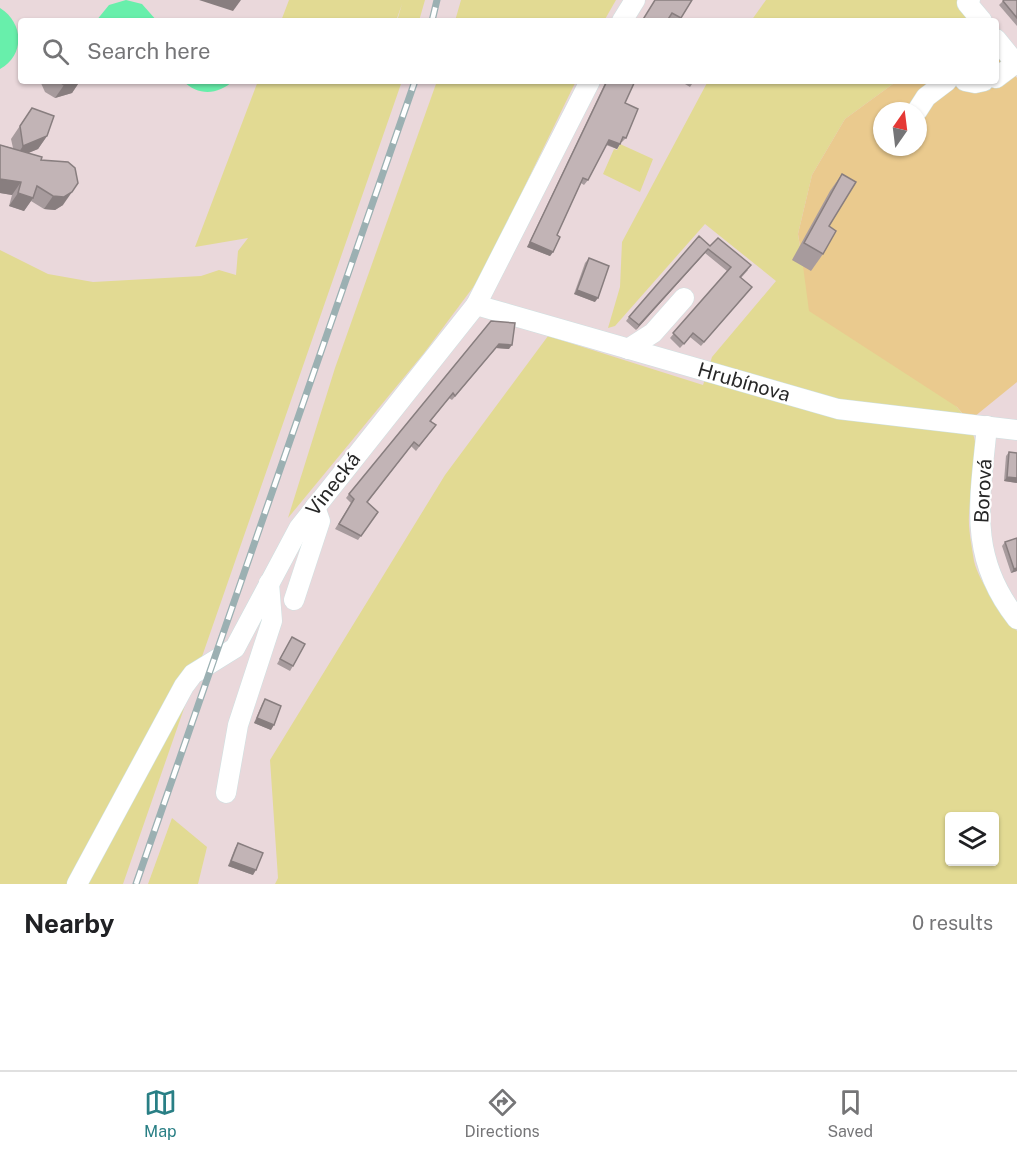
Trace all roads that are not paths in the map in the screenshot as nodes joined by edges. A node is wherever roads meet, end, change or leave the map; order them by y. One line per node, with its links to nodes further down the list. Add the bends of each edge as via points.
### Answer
1 (635, 0): 3 (street)
2 (969, 1): 4 (street)
3 (624, 18)
4 (980, 18)
5 (999, 43): 6 (street)
6 (1016, 64): 7 (street)
7 (999, 76)
8 (588, 84): 12 (street, Vinecká)
9 (943, 84): 10 (street)
10 (923, 102)
11 (684, 298): 13 (street, via 653,333)
12 (476, 305): 13 (street, Hrubínova); 16 (street, Vinecká)
13 (628, 349): 14 (street, Hrubínova, via 838,409)
14 (987, 426): 15 (street, Hrubínova); 19 (street, Borová, via 978,516 984,560 1003,602)
15 (1017, 430)
16 (315, 507): 17 (street, Vinecká); 18 (street, via 320,521)
17 (269, 583): 20 (street, via 272,621 238,725); 21 (street, Vinecká, via 235,648 193,674 172,703)
18 (294, 600)
19 (1017, 619)
20 (226, 793)
21 (77, 884)

